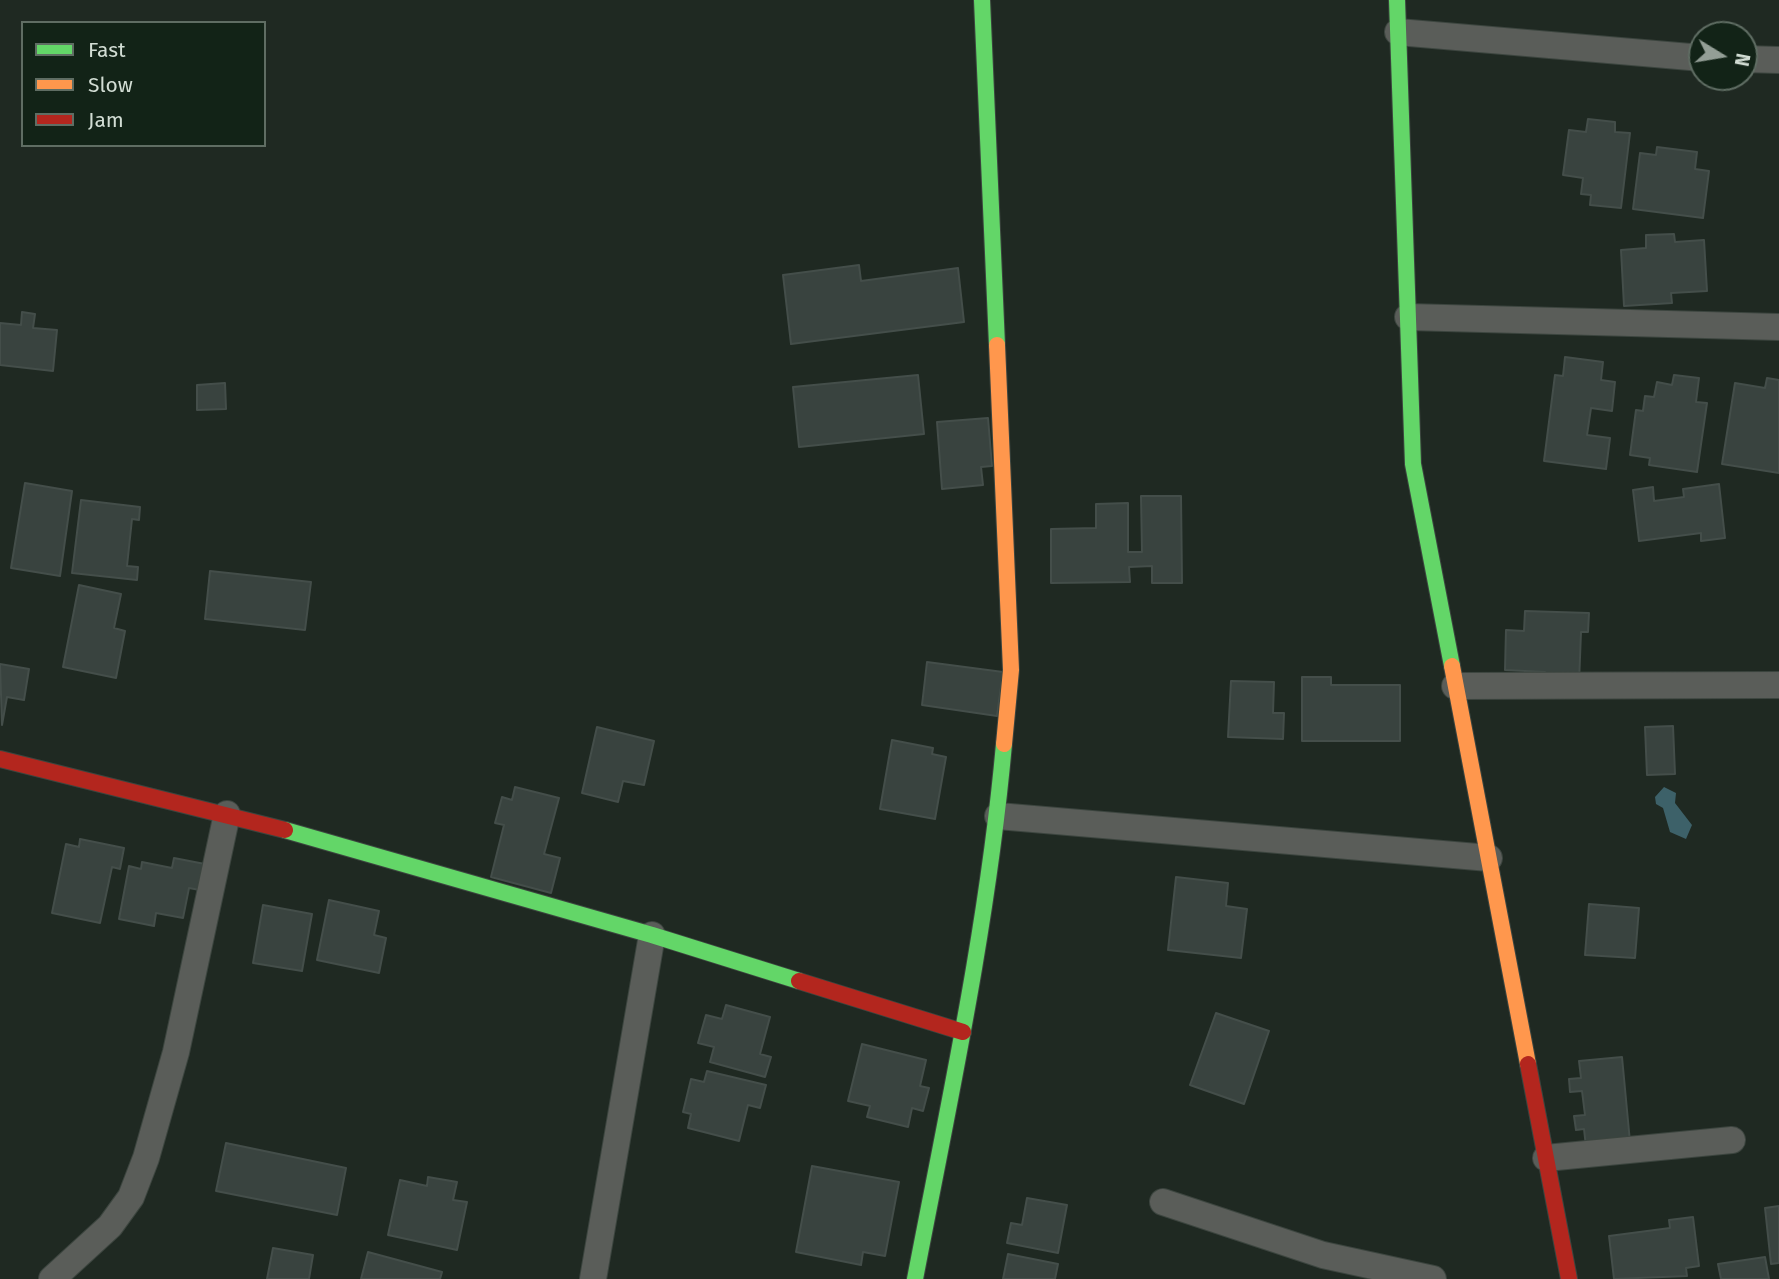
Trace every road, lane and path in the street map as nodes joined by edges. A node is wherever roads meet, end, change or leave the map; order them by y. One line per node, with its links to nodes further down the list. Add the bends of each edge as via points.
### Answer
1 (982, 0): 13 (street, via 1011,670)
2 (1397, 0): 3 (street)
3 (1398, 32): 4 (street); 7 (street)
4 (1688, 57)
5 (1758, 59): 6 (street)
6 (1779, 60)
7 (1408, 317): 8 (street); 10 (street, via 1413,464)
8 (1779, 327)
9 (1779, 685): 10 (street)
10 (1455, 686): 14 (street)
11 (0, 759): 12 (street)
12 (227, 814): 15 (street); 20 (street, via 176,1052 146,1158 131,1197 110,1226)
13 (998, 816): 14 (street); 16 (street)
14 (1489, 859): 18 (street)
15 (652, 936): 16 (street); 21 (street)
16 (962, 1032): 22 (street)
17 (1732, 1140): 18 (street)
18 (1546, 1158): 24 (street)
19 (1163, 1202): 23 (street, via 1323,1255)
20 (52, 1279)
21 (593, 1279)
22 (915, 1279)
23 (1433, 1279)
24 (1569, 1279)

